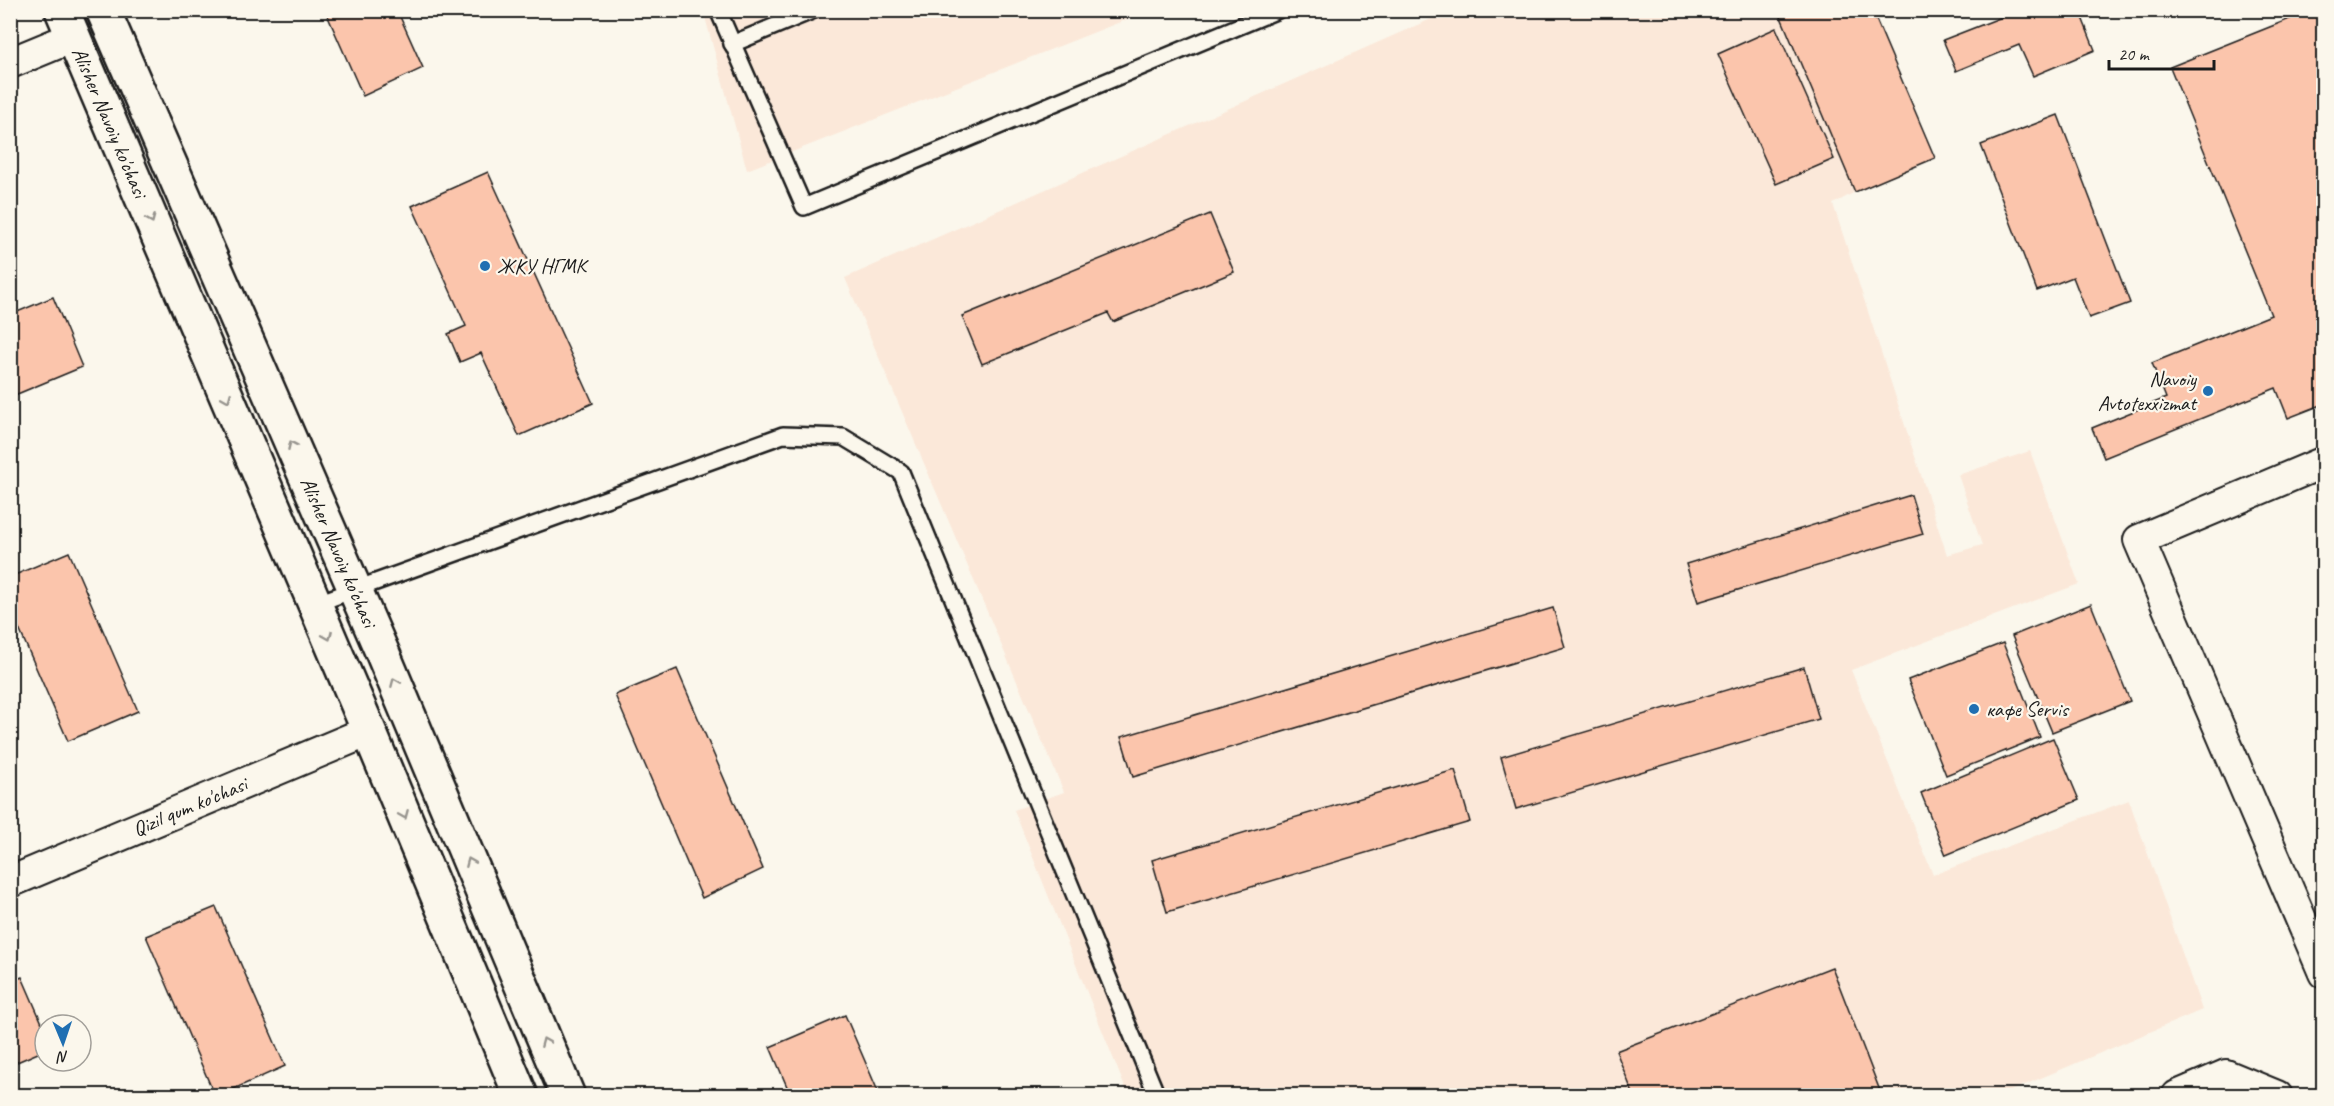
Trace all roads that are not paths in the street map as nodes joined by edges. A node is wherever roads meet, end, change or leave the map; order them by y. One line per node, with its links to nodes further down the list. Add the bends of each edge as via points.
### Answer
1 (103, 10): 9 (main road, Alisher Navoiy ko'chasi, one-way to 1)
2 (717, 10): 6 (lane)
3 (814, 10): 6 (lane)
4 (1278, 10): 6 (lane, via 804,207)
5 (68, 24): 7 (street); 10 (main road, Alisher Navoiy ko'chasi, one-way to 10)
6 (732, 44)
7 (10, 63)
8 (2324, 462): 13 (street, via 2139,540)
9 (355, 590): 10 (lane); 15 (main road, Alisher Navoiy ko'chasi, one-way to 9); 16 (lane, via 783,435 843,437 901,472)
10 (315, 604): 11 (main road, Alisher Navoiy ko'chasi, one-way to 11)
11 (369, 731): 12 (street, Qizil qum ko'chasi); 14 (main road, Alisher Navoiy ko'chasi, one-way to 14)
12 (10, 882)
13 (2324, 973)
14 (521, 1095)
15 (568, 1095)
16 (1157, 1095)
17 (2177, 1095): 18 (street, via 2226,1075)
18 (2277, 1095)

